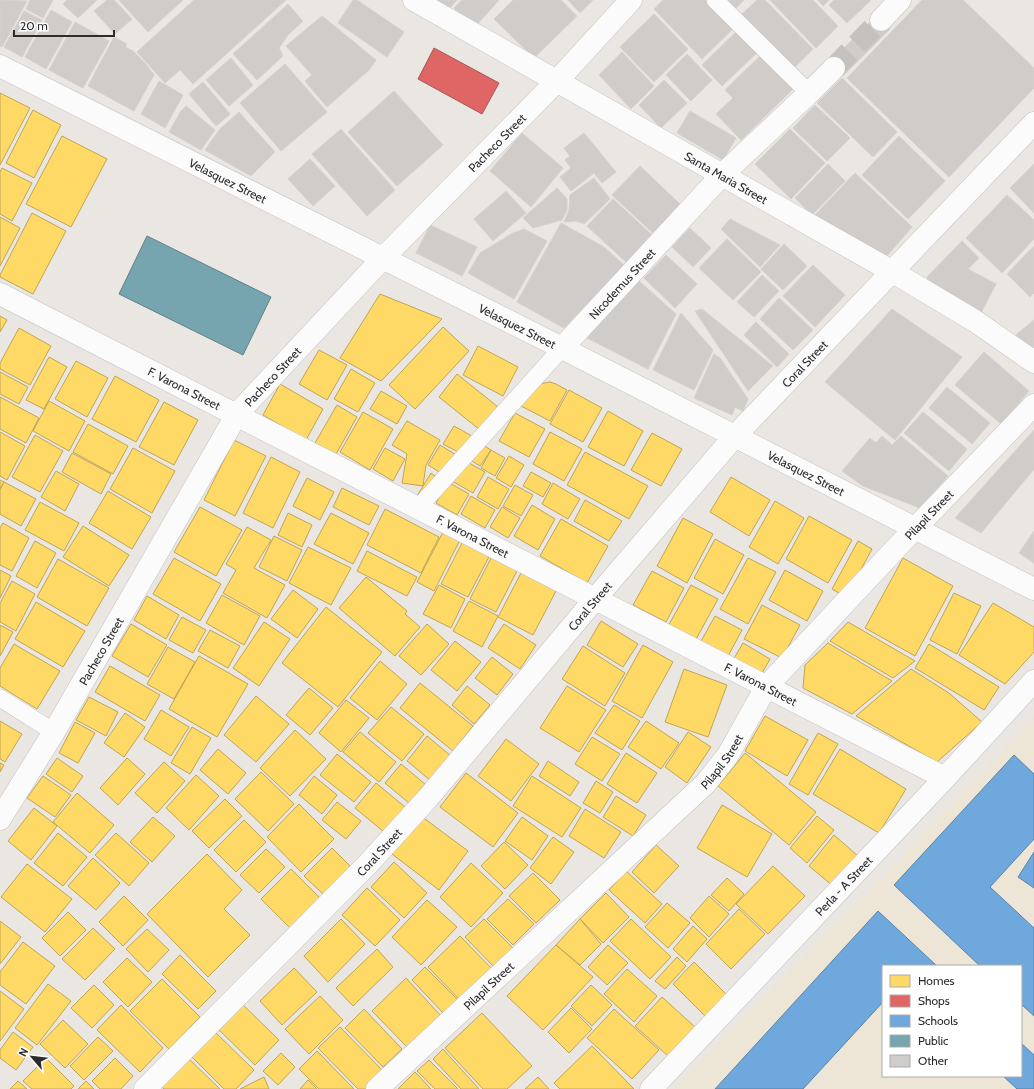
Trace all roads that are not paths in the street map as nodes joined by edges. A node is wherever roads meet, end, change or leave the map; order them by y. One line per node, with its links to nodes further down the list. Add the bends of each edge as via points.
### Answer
1 (414, 0): 8 (street, Santa Maria Street)
2 (631, 0): 8 (street, Pacheco Street)
3 (715, 0): 9 (lane)
4 (900, 0): 5 (street)
5 (880, 20)
6 (0, 66): 12 (street, Velasquez Street)
7 (834, 68): 9 (street, Nicodemus Street)
8 (556, 81): 11 (street, Santa Maria Street); 12 (street, Pacheco Street)
9 (809, 93): 11 (street, Nicodemus Street)
10 (1034, 123): 13 (street, Coral Street)
11 (722, 175): 13 (street, Santa Maria Street); 15 (street, Nicodemus Street)
12 (383, 258): 15 (street, Velasquez Street); 18 (street, Pacheco Street)
13 (893, 272): 16 (street, Santa Maria Street, via 975,321); 19 (street, Coral Street)
14 (0, 294): 18 (street, F. Varona Street)
15 (562, 348): 19 (street, Velasquez Street); 20 (lane, Nicodemus Street)
16 (1034, 362)
17 (1034, 405): 21 (street, Pilapil Street)
18 (237, 414): 20 (street, F. Varona Street); 27 (street, Pacheco Street)
19 (734, 437): 21 (street, Velasquez Street); 23 (street, Coral Street)
20 (418, 508): 23 (street, F. Varona Street)
21 (916, 528): 22 (street, Velasquez Street); 25 (street, Pilapil Street)
22 (1034, 589)
23 (595, 599): 25 (street, F. Varona Street); 30 (street, Coral Street, via 427,799 367,865)
24 (1034, 681): 28 (street, Perla - A Street)
25 (766, 687): 28 (street, F. Varona Street); 31 (street, Pilapil Street, via 728,755 706,783)
26 (0, 698): 27 (lane)
27 (54, 732): 29 (street, Pacheco Street)
28 (945, 778): 32 (street, Perla - A Street)
29 (0, 818)
30 (145, 1089)
31 (377, 1089)
32 (651, 1089)

